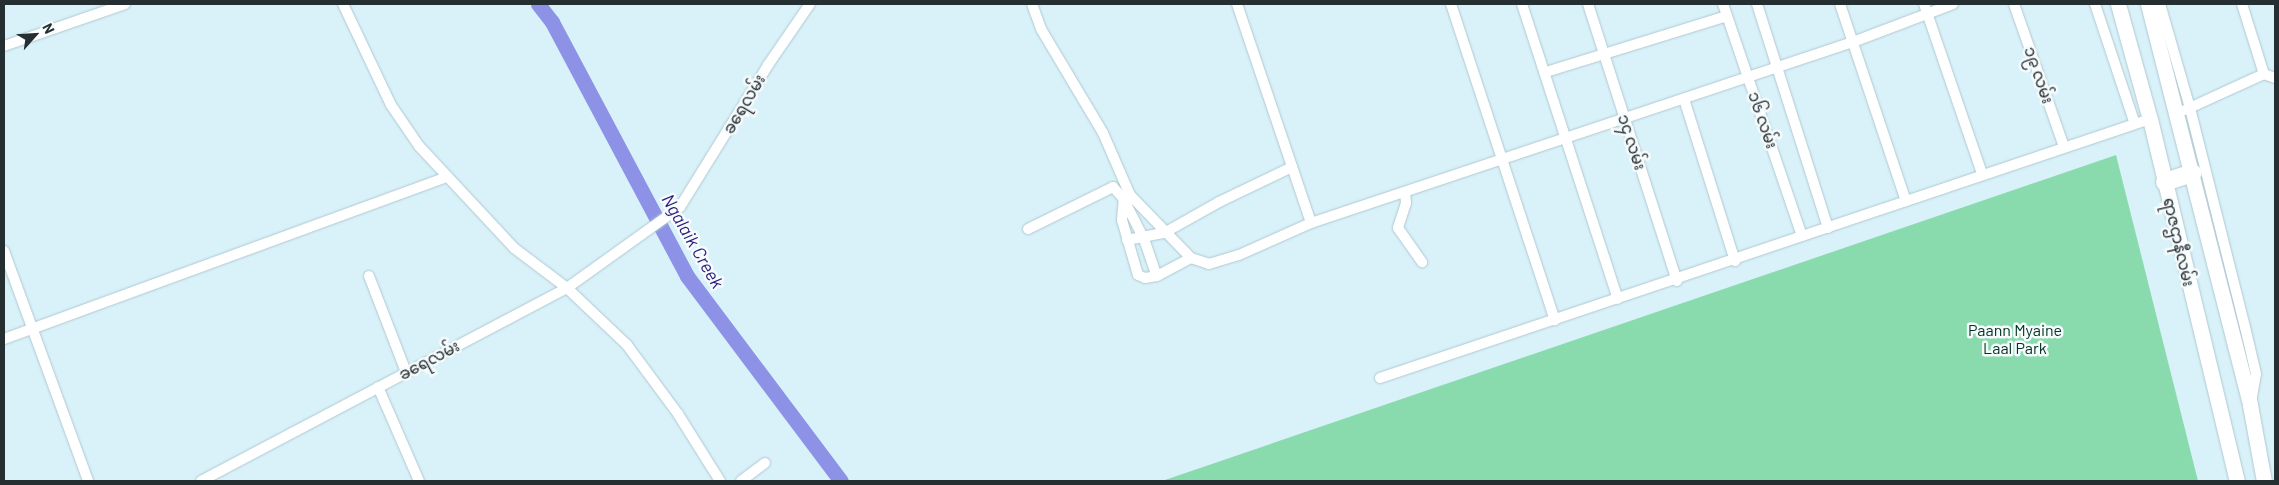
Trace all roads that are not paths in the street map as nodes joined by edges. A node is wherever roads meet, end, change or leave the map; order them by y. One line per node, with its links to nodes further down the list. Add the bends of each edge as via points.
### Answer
1 (125, 4): 22 (street)
2 (343, 4): 40 (street, via 391,105)
3 (810, 4): 59 (street, ခရေလမ်း, via 680,207)
4 (1032, 4): 43 (street, via 1042,29 1103,133)
5 (1237, 4): 37 (street)
6 (1451, 4): 36 (street)
7 (1522, 4): 25 (street)
8 (1588, 4): 23 (street, ၁၄ လမ်း)
9 (1723, 4): 20 (street, ၁၆ လမ်း)
10 (1757, 4): 24 (street)
11 (1840, 4): 21 (street)
12 (1953, 4): 19 (street)
13 (2014, 4): 35 (street, ၁၉ လမ်း)
14 (2095, 4): 33 (street)
15 (2118, 4): 32 (main road, ရာဇဌာနီလမ်း)
16 (2148, 4): 30 (main road, ရာဇဌာနီလမ်း)
17 (2160, 4): 30 (street)
18 (2242, 4): 26 (street)
19 (1926, 8): 21 (street); 38 (street)
20 (1727, 16): 23 (street); 27 (street, ၁၆ လမ်း)
21 (1853, 42): 24 (street); 44 (street)
22 (4, 46)
23 (1605, 56): 25 (street); 31 (street, ၁၄ လမ်း)
24 (1778, 66): 27 (street); 46 (street)
25 (1546, 72): 34 (street)
26 (2264, 74): 28 (street); 30 (street)
27 (1749, 76): 29 (street); 49 (street, ၁၆ လမ်း)
28 (2275, 78)
29 (1684, 99): 31 (street); 54 (street)
30 (2183, 111): 39 (main road, ရာဇဌာနီလမ်း); 67 (street, via 2253,363 2256,383)
31 (1624, 118): 34 (street); 58 (street, ၁၄ လမ်း)
32 (2150, 119): 33 (street); 41 (main road, ရာဇဌာနီလမ်း)
33 (2135, 124): 35 (street)
34 (1565, 137): 36 (street); 60 (street)
35 (2064, 147): 38 (street)
36 (1502, 158): 42 (street); 61 (street)
37 (1292, 168): 45 (street); 48 (street, via 1219,202)
38 (1982, 173): 44 (street)
39 (2193, 173): 41 (highway); 67 (main road, ရာဇဌာနီလမ်း)
40 (445, 178): 59 (street, via 514,248); 62 (street)
41 (2165, 182): 74 (main road, ရာဇဌာနီလမ်း)
42 (1405, 192): 45 (street); 55 (street, via 1406,203 1398,228)
43 (1127, 196): 47 (street, via 1110,187); 48 (street); 50 (street); 51 (street, via 1121,214)
44 (1906, 201): 46 (street)
45 (1311, 223): 53 (street, via 1220,263 1209,264)
46 (1828, 228): 49 (street)
47 (1028, 229)
48 (1164, 233): 50 (street); 53 (street)
49 (1802, 236): 54 (street)
50 (1144, 239): 51 (street); 57 (street)
51 (1127, 240): 57 (street, via 1138,275 1145,278)
52 (4, 251): 62 (street)
53 (1190, 258): 57 (street)
54 (1735, 261): 58 (street)
55 (1422, 262)
56 (369, 276): 64 (street)
57 (1157, 276)
58 (1677, 281): 60 (street)
59 (567, 288): 64 (street, ခရေလမ်း); 72 (street, via 627,345 678,414)
60 (1618, 300): 61 (street)
61 (1555, 320): 65 (street)
62 (32, 328): 63 (street); 69 (street)
63 (4, 339)
64 (406, 372): 66 (street, ခရေလမ်း)
65 (1380, 378)
66 (378, 387): 70 (street, ခရေလမ်း); 71 (street)
67 (2250, 405): 75 (main road, ရာဇဌာနီလမ်း)
68 (765, 463): 73 (street)
69 (88, 481)
70 (201, 481)
71 (419, 481)
72 (720, 481)
73 (741, 481)
74 (2237, 481)
75 (2264, 481)

